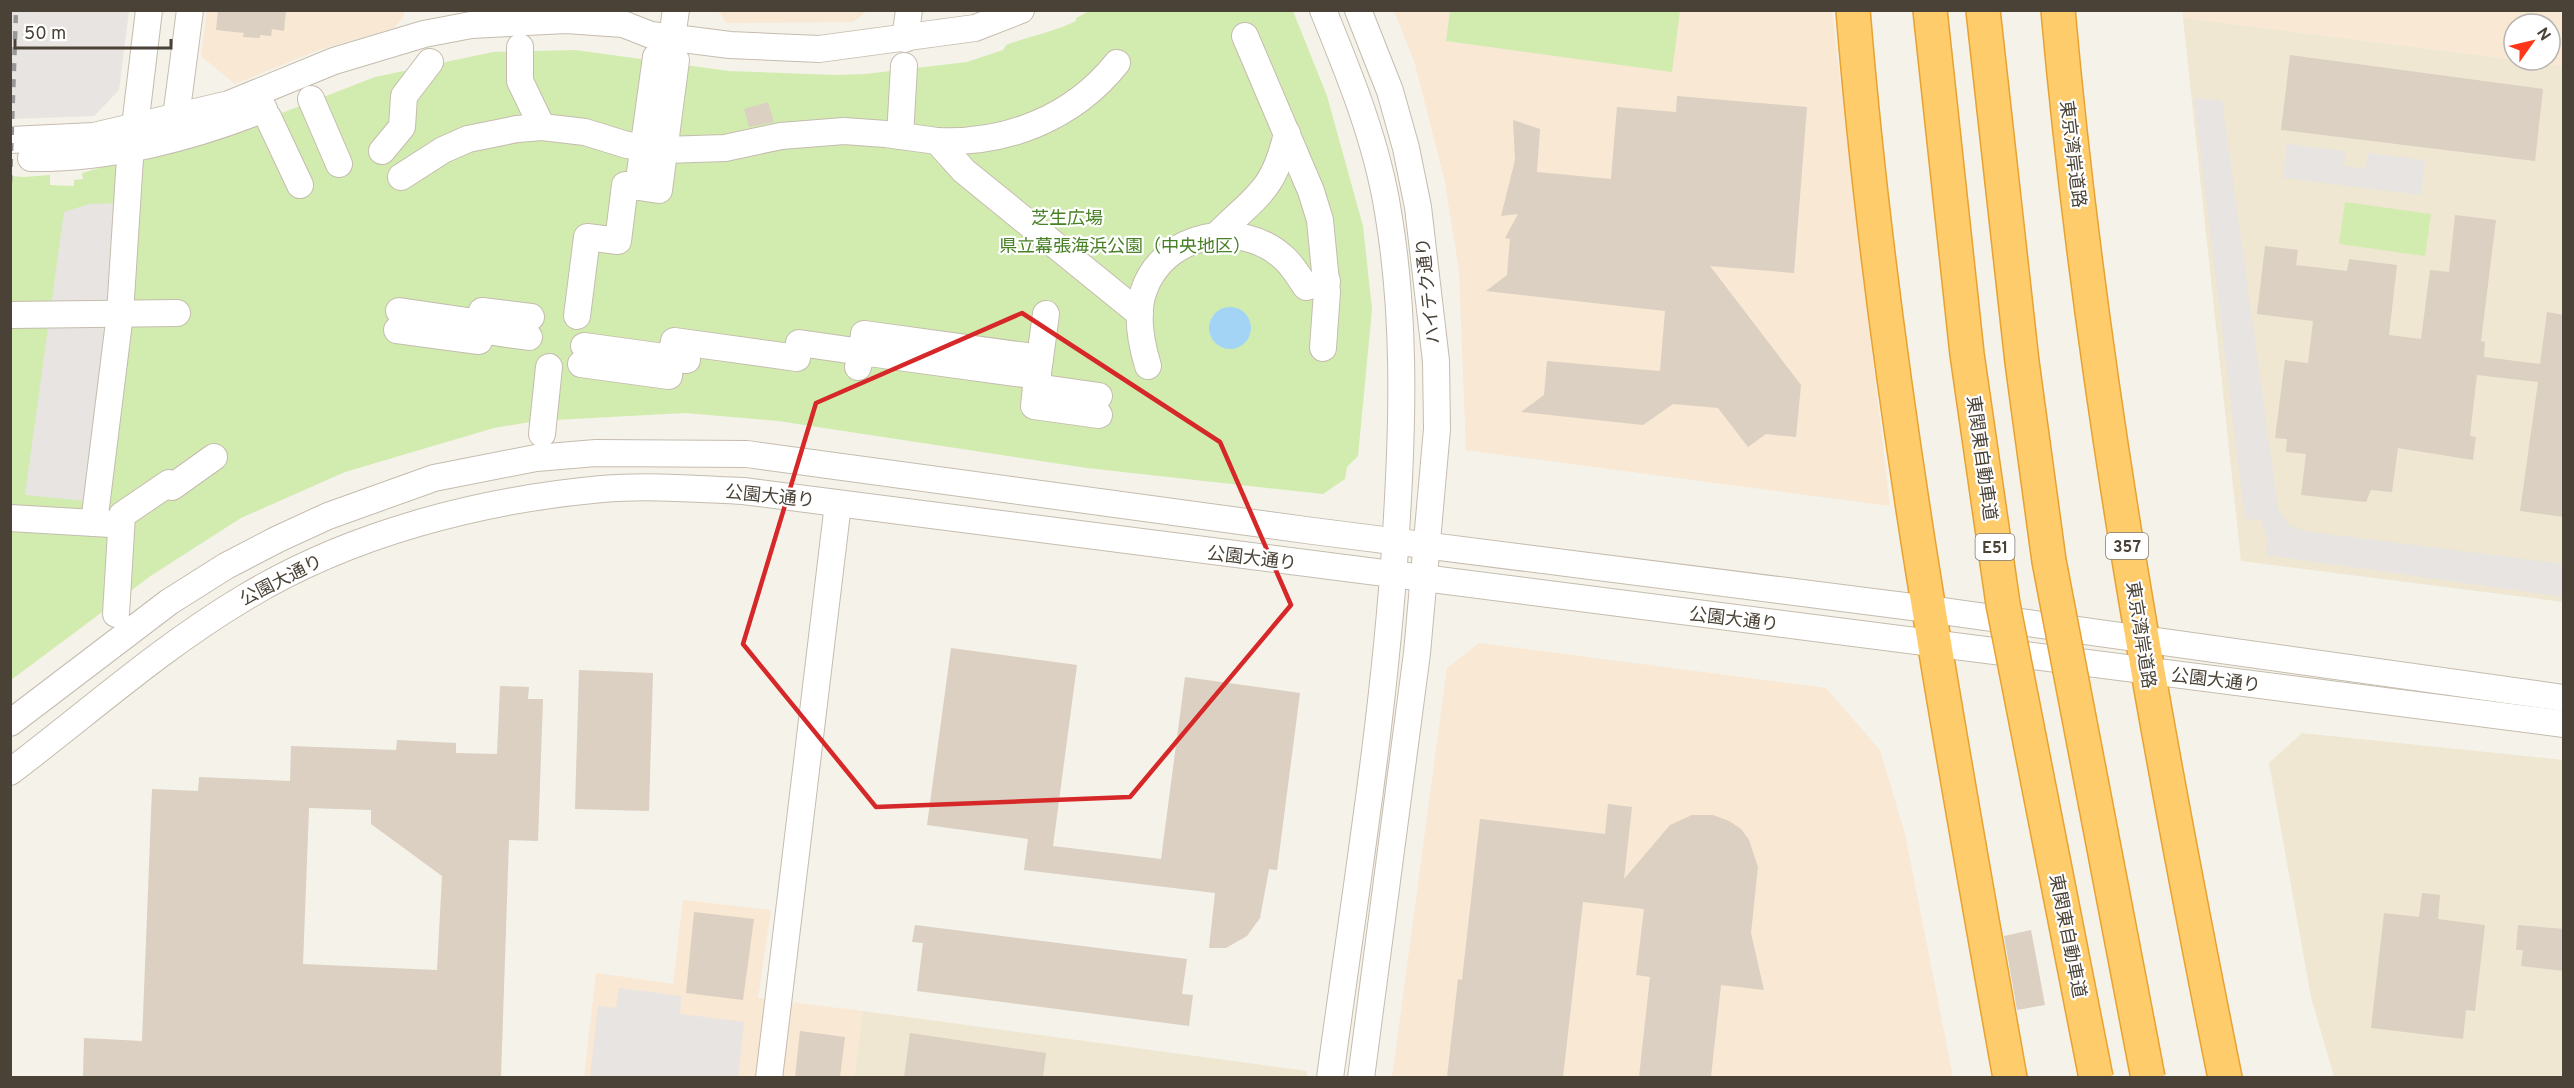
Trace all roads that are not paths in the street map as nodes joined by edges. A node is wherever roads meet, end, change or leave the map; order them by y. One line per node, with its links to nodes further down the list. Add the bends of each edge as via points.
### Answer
1 (149, 10): 22 (street)
2 (189, 10): 20 (street)
3 (675, 10): 15 (street)
4 (909, 10): 13 (street)
5 (1021, 10): 13 (street, via 975,28)
6 (1323, 10): 58 (street, ハイテク通り, via 1355,90 1376,155 1388,211 1395,268 1402,419)
7 (1358, 10): 59 (street, ハイテク通り, via 1390,91 1406,148 1429,285 1437,429)
8 (1853, 10): 63 (highway, via 1891,356)
9 (1930, 10): 74 (highway, 東関東自動車道 / E51, bridge, via 1967,354 2003,604)
10 (1983, 10): 75 (highway, bridge, via 2022,362 2049,561)
11 (2058, 10): 65 (highway, 東京湾岸道路 / 357, via 2086,257)
12 (1245, 36): 24 (street)
13 (905, 39): 15 (street, via 819,49)
14 (520, 47): 23 (street, via 520,81)
15 (664, 47): 20 (street, via 623,24 566,20 471,25 382,46 229,104); 28 (street, via 568,36 517,37 432,48 341,77 230,123); 29 (street)
16 (430, 62): 30 (street, via 404,96 402,127)
17 (1117, 63): 27 (street, via 1105,79 1079,100 1041,122 996,138)
18 (904, 66): 25 (street)
19 (311, 99): 33 (street)
20 (176, 117): 22 (street); 28 (street)
21 (268, 117): 35 (street)
22 (135, 126): 26 (street, via 94,136); 28 (street)
23 (542, 127): 29 (street, via 585,132); 34 (street, via 468,140 427,159)
24 (1287, 133): 36 (street, via 1278,165 1264,192); 37 (street, via 1320,220)
25 (900, 136): 27 (street); 29 (street, via 844,131 781,136 725,148)
26 (10, 140)
27 (937, 141): 41 (street, via 964,171)
28 (157, 142): 31 (street, via 69,156)
29 (654, 149): 43 (street, via 659,190 625,185 618,241 587,237)
30 (382, 152)
31 (10, 157)
32 (130, 158): 39 (street)
33 (339, 165)
34 (401, 177)
35 (300, 185)
36 (1218, 234): 37 (street, via 1244,236 1272,249 1306,287); 41 (street, via 1181,247 1158,267 1143,291)
37 (1326, 281): 46 (street)
38 (177, 313): 39 (street)
39 (120, 314): 42 (street); 56 (street)
40 (1046, 314): 50 (street)
41 (1140, 314): 48 (street)
42 (10, 315)
43 (577, 315)
44 (398, 321): 45 (street)
45 (530, 327)
46 (1323, 348)
47 (583, 355): 50 (street, via 671,358 674,341 737,358 797,358 860,367 864,334 916,350)
48 (1148, 366)
49 (549, 368): 52 (street)
50 (1038, 374): 51 (street, via 1034,406)
51 (1099, 406)
52 (542, 434)
53 (219, 463): 57 (street, via 180,500 174,492)
54 (838, 504): 60 (street, 公園大通り); 69 (street, 公園大通り, via 743,491 604,489 544,496 415,523 294,571 245,597 125,680); 70 (street)
55 (10, 518): 56 (street)
56 (94, 523): 57 (street)
57 (128, 525): 62 (street)
58 (1396, 540): 59 (street, 公園大通り); 60 (street, ハイテク通り); 67 (street, 公園大通り, via 747,454 596,453 536,458 425,481 278,538 169,602)
59 (1427, 543): 61 (street, ハイテク通り); 63 (street, 公園大通り)
60 (1393, 576): 61 (street, 公園大通り); 71 (street, ハイテク通り, via 1388,648)
61 (1424, 580): 64 (street, 公園大通り); 72 (street, ハイテク通り)
62 (124, 608)
63 (1928, 609): 64 (highway); 65 (street, 公園大通り)
64 (1933, 644): 65 (street, 公園大通り); 73 (highway)
65 (2144, 655): 66 (street, 公園大通り); 68 (street, 公園大通り); 76 (highway, 東京湾岸道路 / 357)
66 (2564, 698)
67 (10, 723)
68 (2564, 724)
69 (10, 772)
70 (769, 1077)
71 (1330, 1077)
72 (1361, 1077)
73 (2010, 1077)
74 (2096, 1077)
75 (2148, 1077)
76 (2225, 1077)

